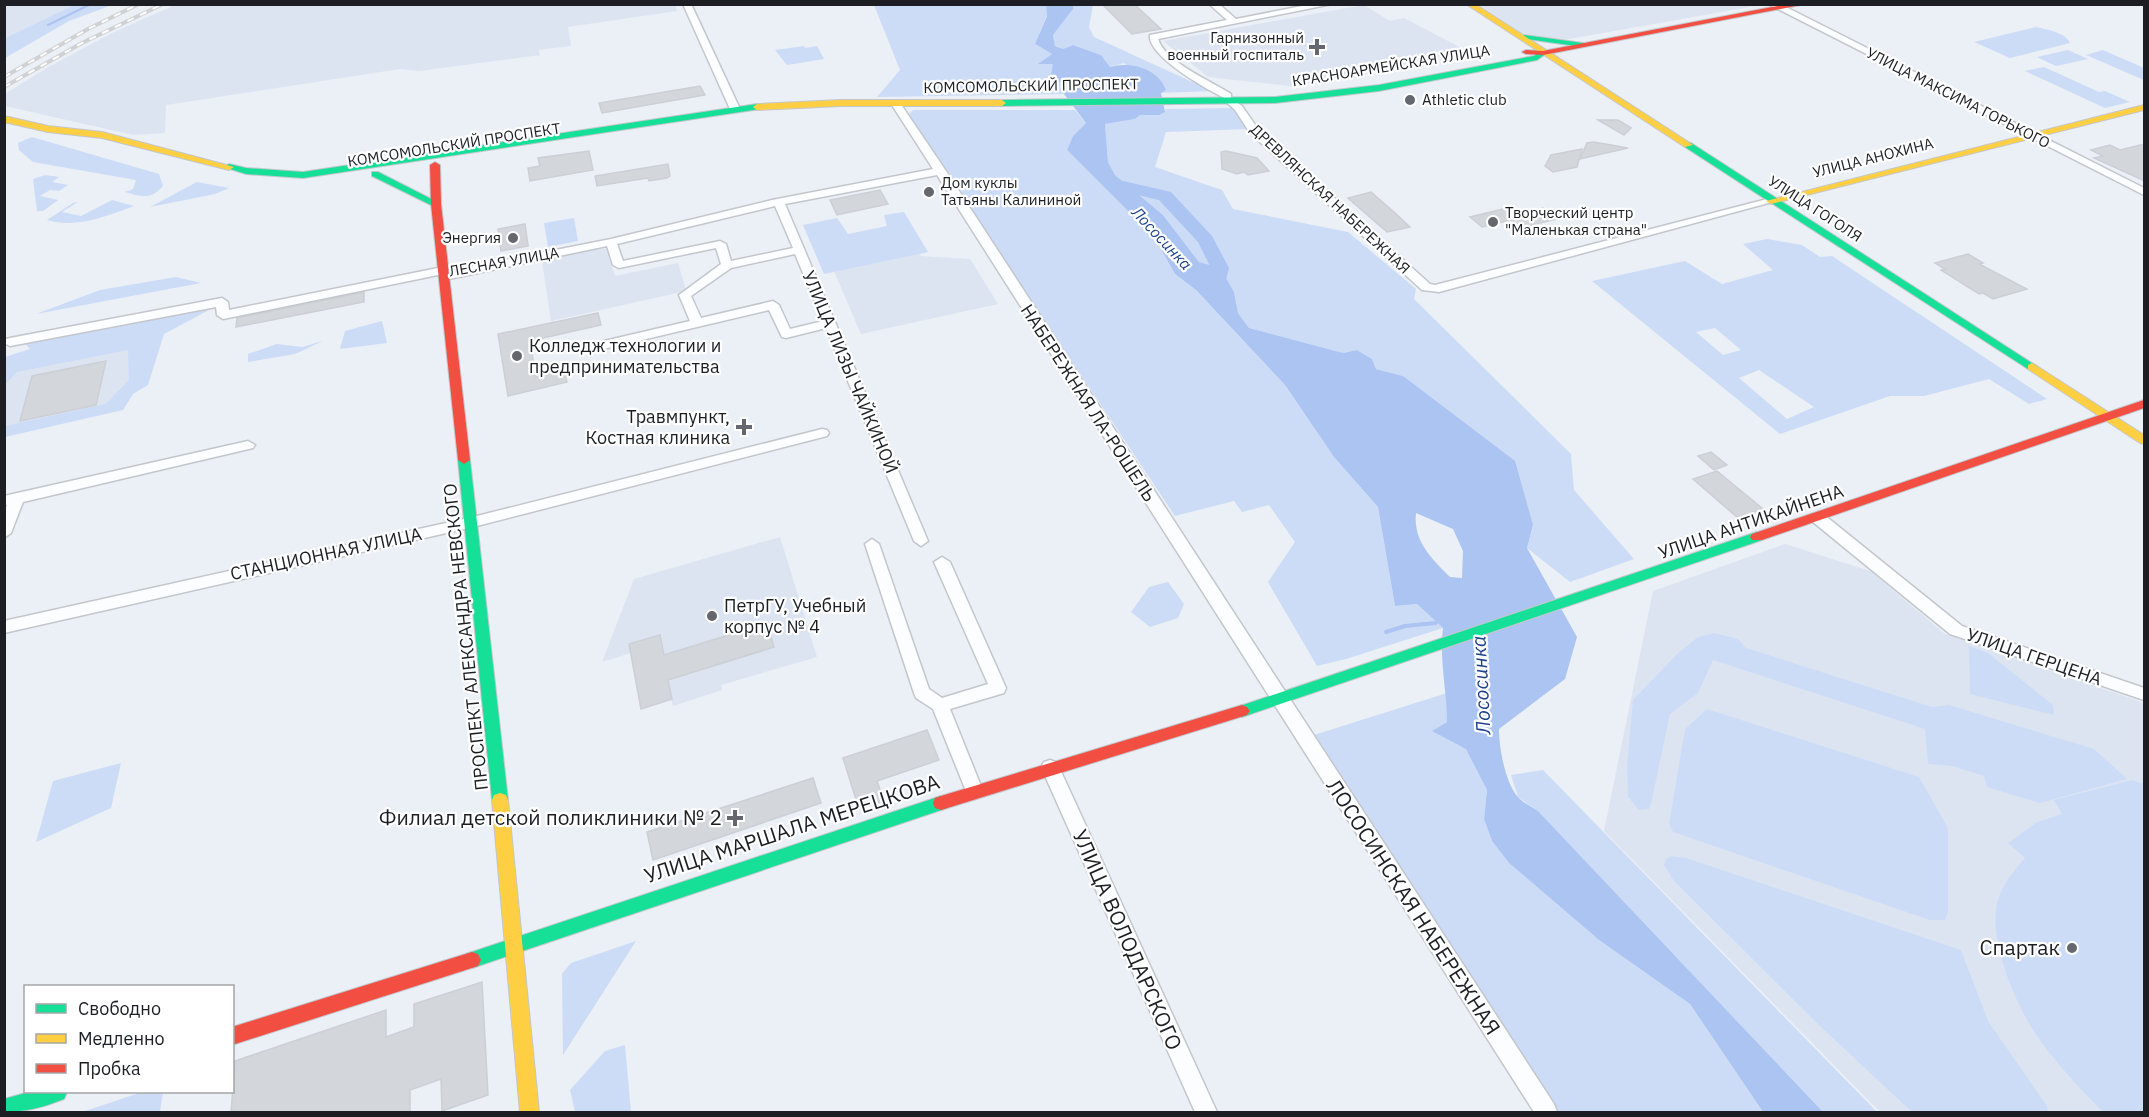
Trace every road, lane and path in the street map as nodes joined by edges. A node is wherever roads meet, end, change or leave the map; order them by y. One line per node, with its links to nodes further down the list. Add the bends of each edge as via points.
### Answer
1 (687, 4): 16 (street)
2 (1213, 4): 7 (street)
3 (1328, 4): 7 (street)
4 (1469, 4): 8 (main road, УЛИЦА ГОГОЛЯ)
5 (1803, 4): 6 (main road, КРАСНОАРМЕЙСКАЯ УЛИЦА)
6 (1776, 7): 9 (main road, КРАСНОАРМЕЙСКАЯ УЛИЦА); 19 (street, УЛИЦА МАКСИМА ГОРЬКОГО)
7 (1234, 22): 11 (street, ДРЕВЛЯНСКАЯ НАБЕРЕЖНАЯ, via 1153,38 1154,44 1179,67)
8 (1509, 31): 9 (main road, via 1544,41); 10 (main road, УЛИЦА ГОГОЛЯ)
9 (1583, 45): 10 (main road, КРАСНОАРМЕЙСКАЯ УЛИЦА)
10 (1543, 53): 11 (main road, КРАСНОАРМЕЙСКАЯ УЛИЦА, via 1537,58 1379,88 1305,98); 26 (main road, УЛИЦА ГОГОЛЯ)
11 (1229, 99): 12 (main road, КРАСНОАРМЕЙСКАЯ УЛИЦА); 33 (street, ДРЕВЛЯНСКАЯ НАБЕРЕЖНАЯ, via 1254,131 1410,274 1426,287)
12 (1190, 100): 13 (main road, КОМСОМОЛЬСКИЙ ПРОСПЕКТ)
13 (897, 105): 14 (main road, КОМСОМОЛЬСКИЙ ПРОСПЕКТ); 22 (street, НАБЕРЕЖНАЯ ЛА-РОШЕЛЬ)
14 (796, 108): 16 (main road, КОМСОМОЛЬСКИЙ ПРОСПЕКТ); 20 (main road, КОМСОМОЛЬСКИЙ ПРОСПЕКТ)
15 (2145, 108): 19 (main road, УЛИЦА АНОХИНА)
16 (735, 109): 20 (main road, КОМСОМОЛЬСКИЙ ПРОСПЕКТ)
17 (4, 119): 18 (main road, КОМСОМОЛЬСКИЙ ПРОСПЕКТ)
18 (48, 129): 20 (main road, КОМСОМОЛЬСКИЙ ПРОСПЕКТ, via 102,135 238,169 274,174); 21 (main road, КОМСОМОЛЬСКИЙ ПРОСПЕКТ, via 65,138)
19 (2033, 135): 25 (street, УЛИЦА МАКСИМА ГОРЬКОГО); 26 (main road, УЛИЦА АНОХИНА)
20 (435, 161): 23 (main road, КОМСОМОЛЬСКИЙ ПРОСПЕКТ); 28 (main road, ПРОСПЕКТ АЛЕКСАНДРА НЕВСКОГО)
21 (164, 165)
22 (941, 171): 27 (street, ЛЕСНАЯ УЛИЦА); 53 (street, НАБЕРЕЖНАЯ ЛА-РОШЕЛЬ)
23 (375, 174): 24 (main road, КОМСОМОЛЬСКИЙ ПРОСПЕКТ, via 294,185); 28 (main road)
24 (239, 184)
25 (2145, 192)
26 (1771, 201): 33 (street, УЛИЦА АНОХИНА); 39 (main road, УЛИЦА ГОГОЛЯ)
27 (779, 202): 29 (street, ЛЕСНАЯ УЛИЦА); 30 (street, УЛИЦА ЛИЗЫ ЧАЙКИНОЙ)
28 (436, 204): 32 (main road, ПРОСПЕКТ АЛЕКСАНДРА НЕВСКОГО)
29 (611, 242): 31 (street, via 619,265 720,244); 32 (street, ЛЕСНАЯ УЛИЦА)
30 (799, 250): 31 (street); 35 (street, УЛИЦА ЛИЗЫ ЧАЙКИНОЙ)
31 (727, 265): 34 (street, via 685,295)
32 (443, 273): 36 (street, ЛЕСНАЯ УЛИЦА, via 223,315 222,302); 45 (main road, ПРОСПЕКТ АЛЕКСАНДРА НЕВСКОГО)
33 (1436, 289)
34 (697, 323): 35 (street, via 773,305 786,334); 37 (street)
35 (830, 323): 47 (street, УЛИЦА ЛИЗЫ ЧАЙКИНОЙ)
36 (10, 342)
37 (595, 347)
38 (2145, 404): 39 (main road, УЛИЦА АНТИКАЙНЕНА)
39 (2108, 417): 41 (main road, УЛИЦА ГОГОЛЯ); 44 (main road, УЛИЦА АНТИКАЙНЕНА)
40 (822, 433): 45 (street, СТАНЦИОННАЯ УЛИЦА)
41 (2145, 440)
42 (248, 445): 43 (street)
43 (11, 499): 46 (street)
44 (1818, 518): 51 (main road, УЛИЦА АНТИКАЙНЕНА); 52 (street, УЛИЦА ГЕРЦЕНА, via 1956,630)
45 (473, 522): 50 (street, СТАНЦИОННАЯ УЛИЦА); 57 (main road, ПРОСПЕКТ АЛЕКСАНДРА НЕВСКОГО)
46 (4, 533)
47 (921, 541)
48 (872, 544): 54 (street, via 922,693)
49 (942, 562): 54 (street, via 998,688)
50 (4, 627)
51 (1367, 670): 53 (main road, УЛИЦА МАРШАЛА МЕРЕЦКОВА)
52 (2145, 694)
53 (1281, 700): 55 (main road, УЛИЦА МАРШАЛА МЕРЕЦКОВА); 63 (street, ЛОСОСИНСКАЯ НАБЕРЕЖНАЯ)
54 (940, 705): 56 (street)
55 (1050, 767): 56 (main road, УЛИЦА МАРШАЛА МЕРЕЦКОВА); 62 (street, УЛИЦА ВОЛОДАРСКОГО)
56 (974, 791): 57 (main road, УЛИЦА МАРШАЛА МЕРЕЦКОВА)
57 (516, 945): 58 (main road, УЛИЦА МАРШАЛА МЕРЕЦКОВА); 61 (main road, ПРОСПЕКТ АЛЕКСАНДРА НЕВСКОГО)
58 (234, 1034)
59 (54, 1093): 60 (main road)
60 (4, 1109)
61 (530, 1113)
62 (1206, 1113)
63 (1546, 1113)

